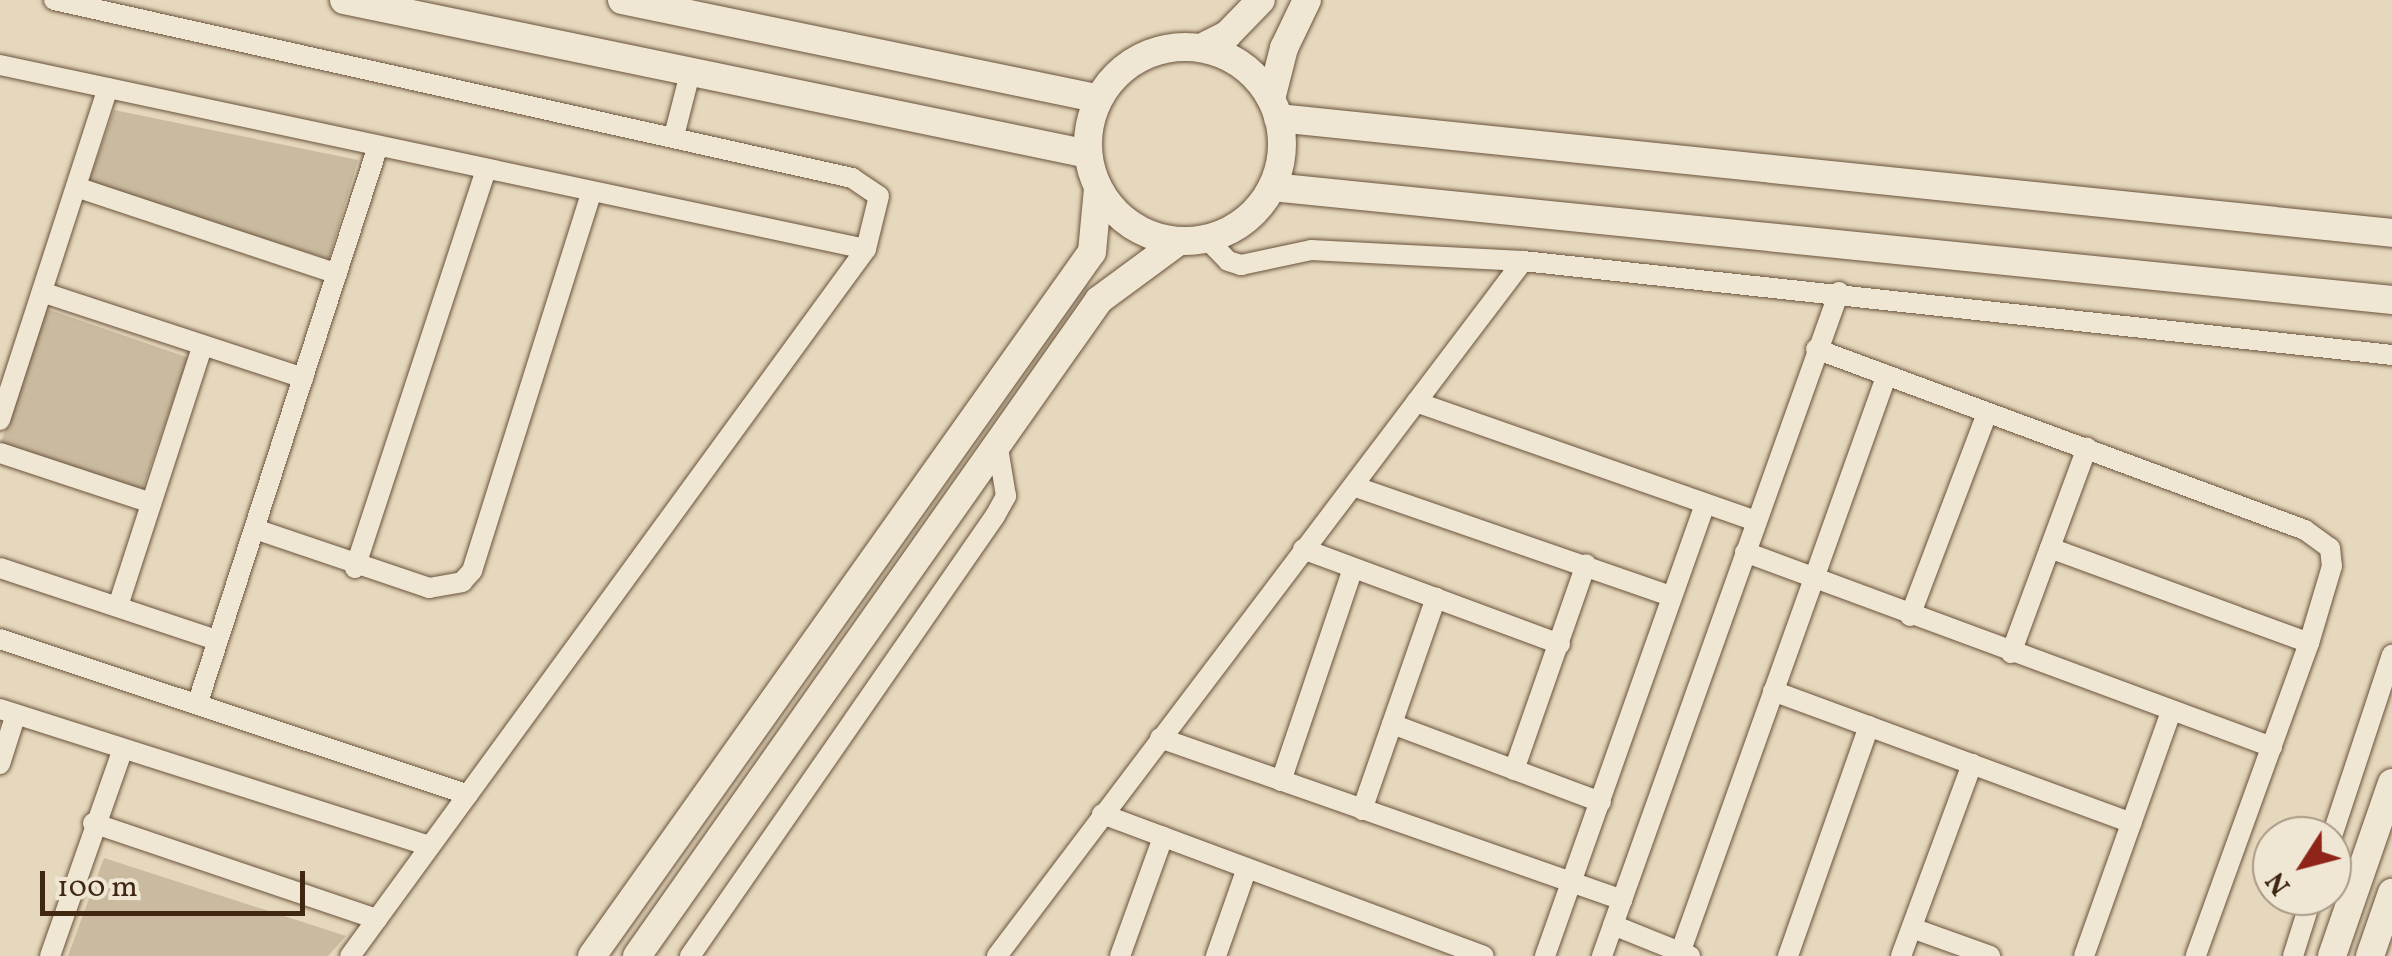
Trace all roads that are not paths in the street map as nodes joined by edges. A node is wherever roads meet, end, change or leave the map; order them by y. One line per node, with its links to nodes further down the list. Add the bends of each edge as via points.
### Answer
1 (54, 0): 12 (street)
2 (344, 0): 8 (street)
3 (622, 0): 10 (street)
4 (1261, 0): 6 (street, via 1228,34)
5 (1306, 0): 11 (street, via 1284,48)
6 (1201, 48): 10 (street, via 1141,56); 11 (street, via 1254,75)
7 (1, 68): 9 (street)
8 (690, 73): 12 (street); 14 (street)
9 (108, 88): 13 (street); 16 (street)
10 (1098, 99): 14 (street)
11 (1275, 109): 17 (street, via 1281,153); 20 (street)
12 (674, 136): 22 (street, via 874,188 880,208)
13 (378, 146): 15 (street); 24 (street)
14 (1088, 154): 18 (street)
15 (486, 168): 19 (street); 49 (street)
16 (76, 187): 24 (street); 25 (street)
17 (1272, 187): 21 (street, via 1234,228); 27 (street)
18 (1098, 188): 21 (street, via 1118,215 1146,233); 99 (street, via 1092,252)
19 (592, 191): 22 (street); 49 (street, via 472,571 444,590)
20 (2392, 233)
21 (1193, 240): 23 (street, via 1241,265 1311,250); 36 (street, via 1098,300)
22 (866, 249): 78 (street)
23 (1523, 261): 26 (street); 33 (street)
24 (337, 274): 31 (street)
25 (42, 292): 28 (street); 35 (street)
26 (1839, 292): 29 (street); 30 (street)
27 (2392, 300)
28 (203, 345): 31 (street); 40 (street)
29 (1816, 349): 32 (street); 42 (street)
30 (2392, 354)
31 (303, 378): 43 (street)
32 (1886, 378): 34 (street); 51 (street)
33 (1416, 402): 39 (street); 41 (street)
34 (1987, 413): 37 (street); 55 (street)
35 (0, 420)
36 (998, 448): 100 (street); 101 (street, via 1006,496 995,516)
37 (2087, 448): 44 (street); 59 (street, via 2325,542 2334,555)
38 (0, 453): 40 (street)
39 (1354, 486): 45 (street); 47 (street)
40 (151, 503): 54 (street)
41 (1704, 506): 42 (street); 52 (street)
42 (1753, 520): 46 (street)
43 (255, 529): 49 (street); 57 (street)
44 (2050, 548): 59 (street); 60 (street)
45 (1304, 549): 50 (street); 70 (street)
46 (1745, 552): 51 (street); 90 (street)
47 (1586, 564): 52 (street); 58 (street)
48 (0, 568): 54 (street)
49 (355, 568)
50 (1353, 568): 53 (street); 76 (street)
51 (1813, 580): 55 (street); 62 (street)
52 (1671, 596): 79 (street)
53 (1436, 598): 58 (street); 68 (street)
54 (118, 606): 57 (street)
55 (1910, 616): 60 (street)
56 (0, 638): 63 (street)
57 (217, 640): 63 (street)
58 (1560, 644): 75 (street)
59 (2309, 644): 71 (street)
60 (2011, 652): 66 (street)
61 (2392, 656): 67 (street)
62 (1773, 691): 69 (street); 96 (street)
63 (198, 702): 78 (street)
64 (2392, 702): 67 (street)
65 (8, 711): 72 (street); 73 (street)
66 (2171, 711): 71 (street); 83 (street)
67 (2371, 716): 82 (street)
68 (1392, 724): 75 (street); 80 (street)
69 (1869, 726): 74 (street); 108 (street)
70 (1160, 738): 76 (street); 81 (street)
71 (2272, 747): 112 (street)
72 (123, 748): 84 (street); 86 (street)
73 (0, 764)
74 (1972, 764): 83 (street); 94 (street)
75 (1514, 770): 79 (street)
76 (1281, 782): 80 (street)
77 (2392, 784): 114 (street)
78 (468, 795): 86 (street)
79 (1601, 802): 88 (street)
80 (1362, 810): 88 (street)
81 (1102, 814): 85 (street); 102 (street)
82 (2338, 816)
83 (2131, 822): 111 (street)
84 (93, 823): 92 (street); 97 (street)
85 (1163, 837): 87 (street); 103 (street)
86 (429, 846): 92 (street)
87 (1247, 868): 95 (street); 104 (street)
88 (1571, 885): 90 (street); 106 (street)
89 (2392, 893): 115 (street)
90 (1622, 900): 93 (street)
91 (2305, 916): 113 (street)
92 (377, 919): 98 (street)
93 (1614, 924): 96 (street); 107 (street)
94 (1912, 928): 109 (street); 110 (street)
95 (1451, 950): 105 (street)
96 (1684, 955)
97 (50, 956)
98 (350, 956)
99 (592, 956)
100 (637, 956)
101 (690, 956)
102 (996, 956)
103 (1120, 956)
104 (1217, 956)
105 (1483, 956)
106 (1546, 956)
107 (1602, 956)
108 (1788, 956)
109 (1902, 956)
110 (1990, 956)
111 (2084, 956)
112 (2196, 956)
113 (2292, 956)
114 (2332, 956)
115 (2370, 956)

